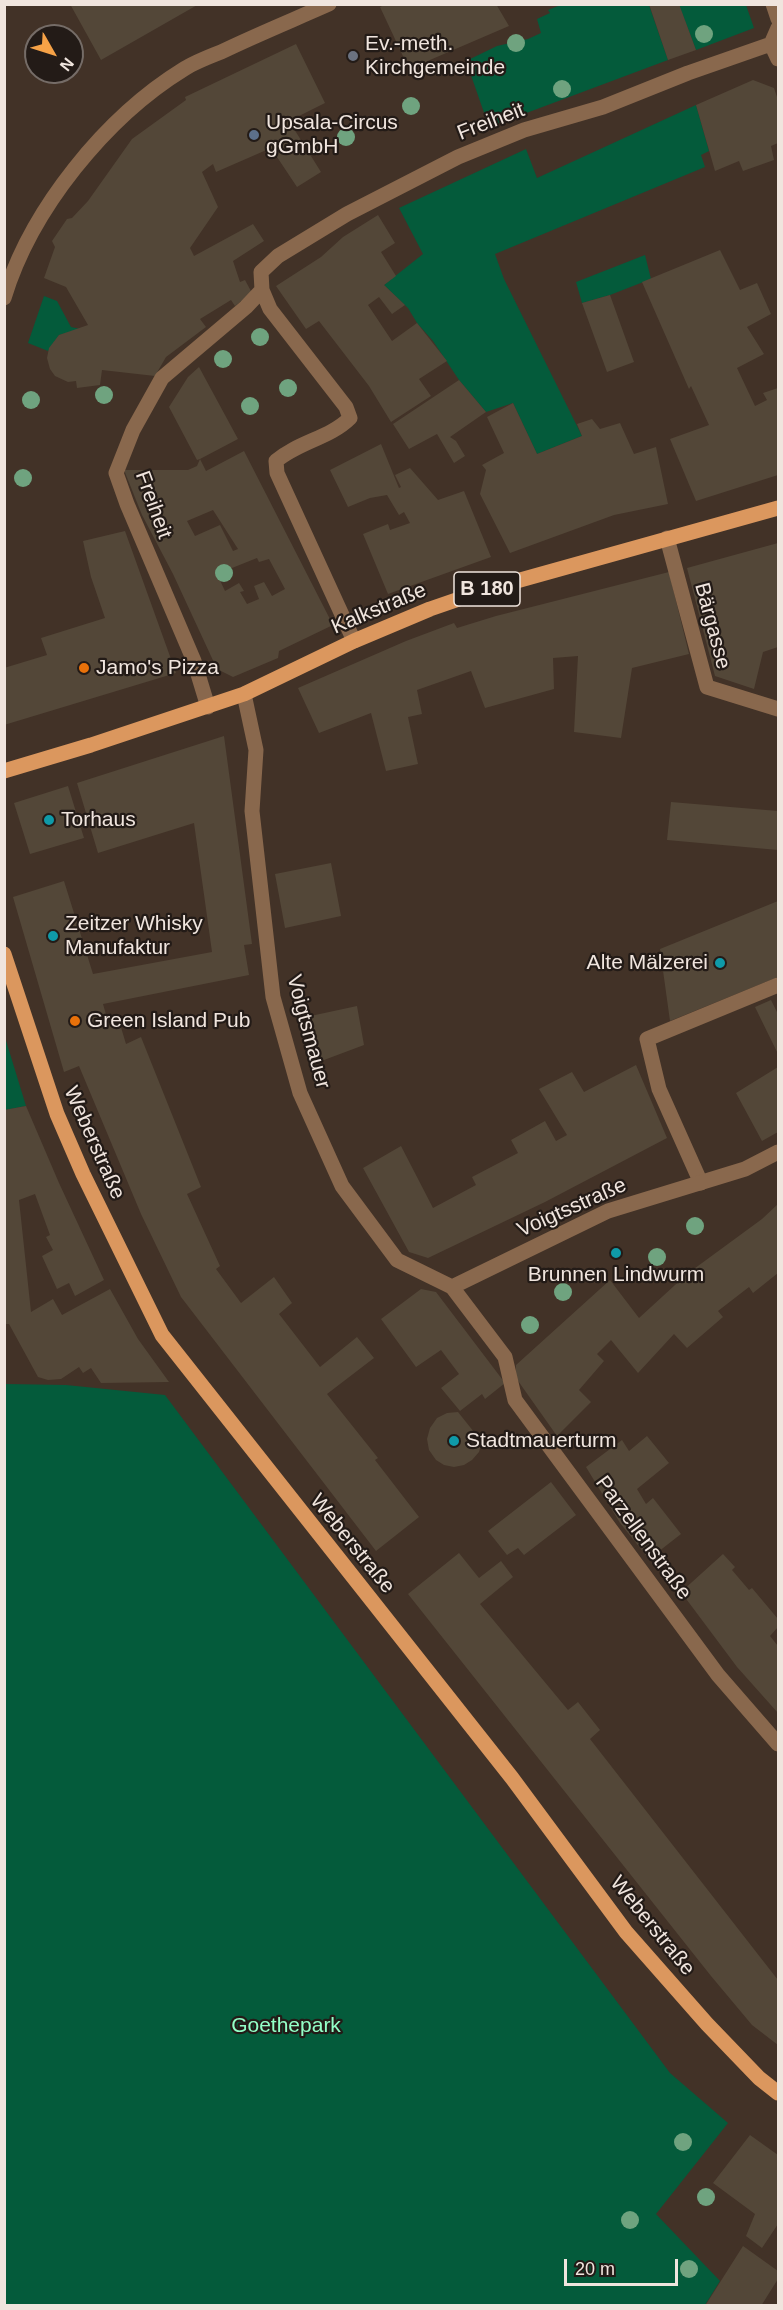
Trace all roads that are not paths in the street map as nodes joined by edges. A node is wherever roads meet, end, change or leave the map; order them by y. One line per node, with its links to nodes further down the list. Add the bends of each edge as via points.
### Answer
1 (329, 4): 8 (street, via 186,68 119,118 67,179 18,262)
2 (772, 4): 3 (street)
3 (778, 19)
4 (778, 28): 5 (street)
5 (771, 44): 6 (street); 7 (street, Freiheit, via 458,157 347,214 278,256 261,272)
6 (778, 59)
7 (262, 290): 11 (street, via 270,309 346,407 350,418 276,461 277,473); 13 (street, Freiheit, via 162,378 132,430 116,473 194,661)
8 (4, 298)
9 (778, 508): 10 (main road, Kalkstraße / B 180)
10 (667, 538): 11 (main road, Kalkstraße / B 180, via 488,589); 14 (street, Bärgasse, via 707,687)
11 (354, 641): 12 (main road, Kalkstraße / B 180)
12 (243, 694): 13 (main road, Kalkstraße / B 180); 20 (street, Voigtsmauer, via 256,750 252,811 273,997 300,1094 342,1186 397,1260)
13 (208, 707): 15 (main road, Kalkstraße / B 180)
14 (778, 709)
15 (4, 771)
16 (4, 954): 22 (main road, Weberstraße, via 57,1114 162,1335 512,1778 626,1932 707,2024)
17 (778, 985): 19 (street, via 647,1039 659,1089)
18 (778, 1152): 19 (street, Voigtsstraße, via 745,1169)
19 (701, 1182): 20 (street, Voigtsstraße, via 608,1211)
20 (452, 1287): 21 (street, Parzellenstraße, via 505,1357 515,1400 717,1675)
21 (778, 1744)
22 (778, 2093)

